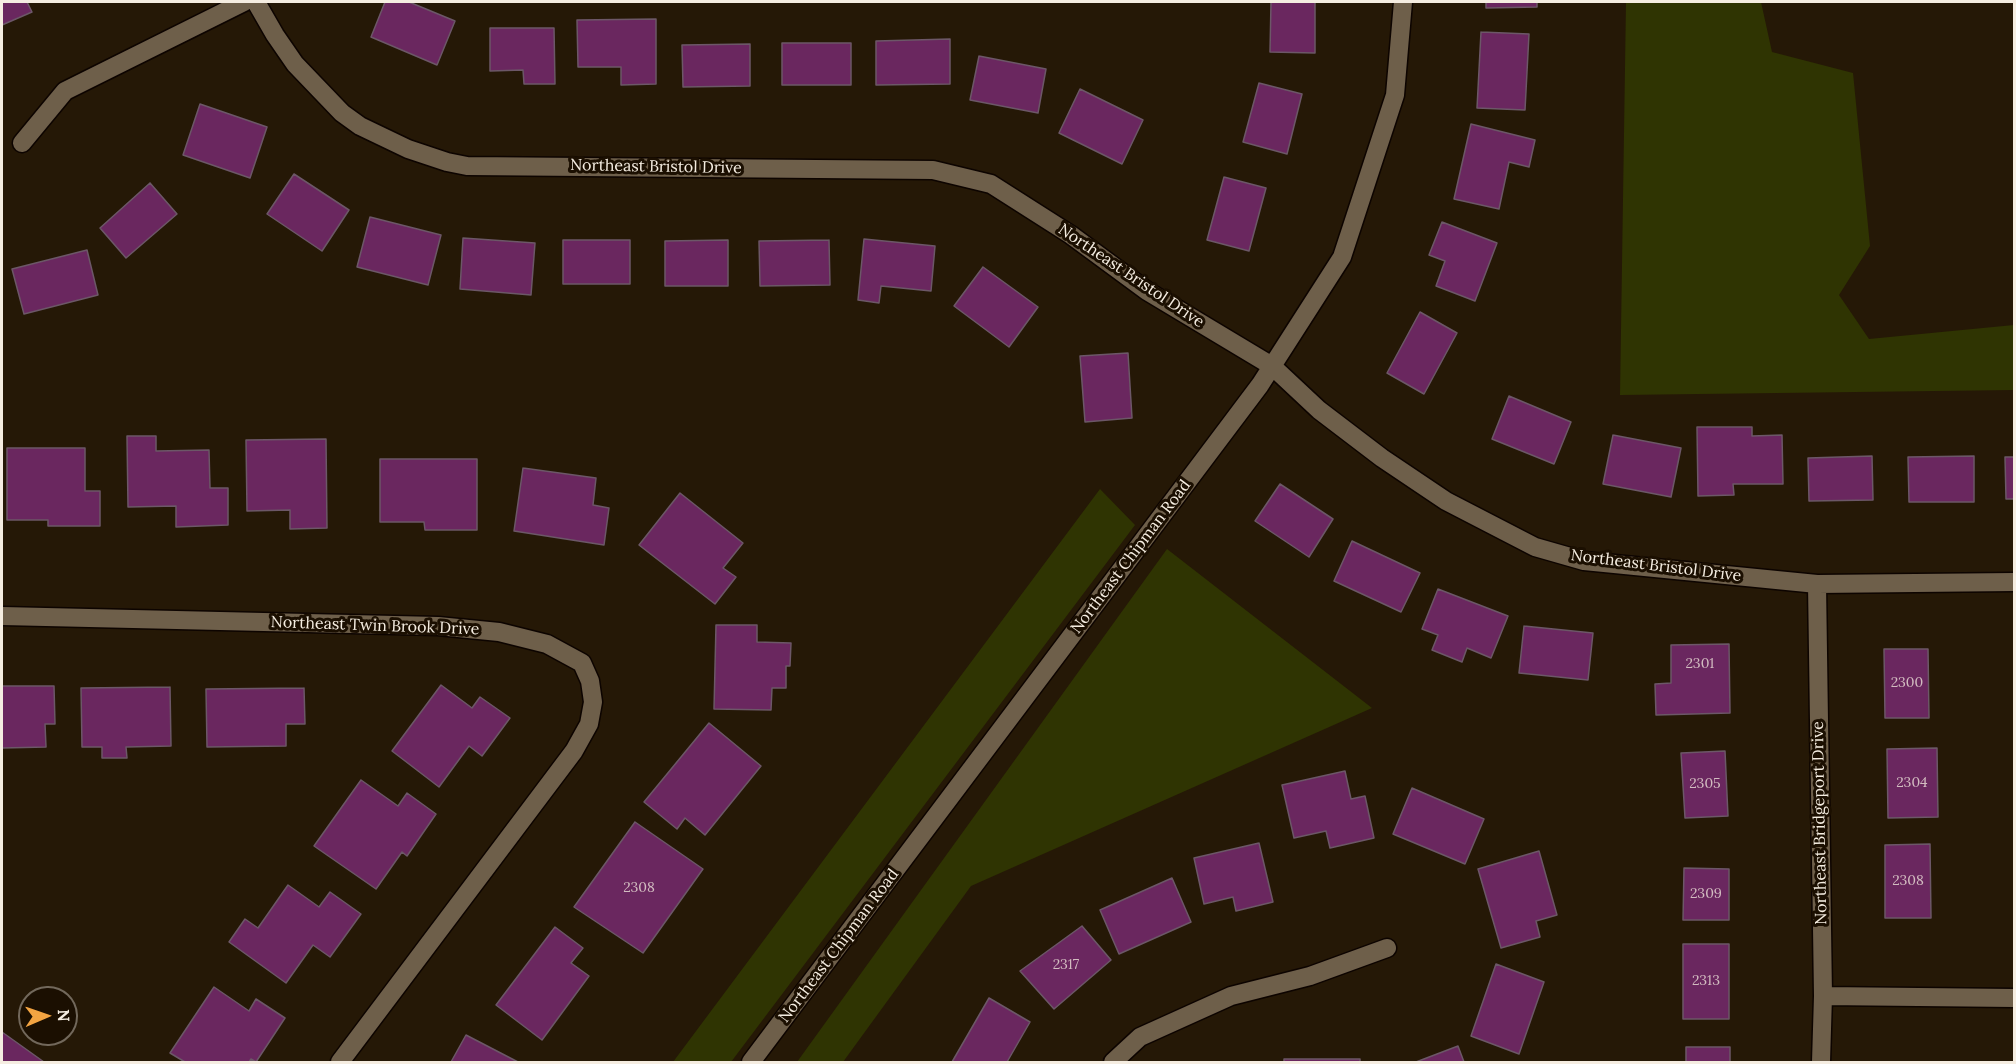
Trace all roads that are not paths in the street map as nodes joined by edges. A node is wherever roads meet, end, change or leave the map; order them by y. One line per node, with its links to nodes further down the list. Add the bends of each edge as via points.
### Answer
1 (244, 2): 4 (street, via 65,91)
2 (256, 2): 5 (street, Northeast Bristol Drive, via 295,64 342,113 408,149 467,166 933,170 967,177 991,184 1071,235 1147,291)
3 (1403, 2): 5 (street, Northeast Chipman Road, via 1395,95 1342,257)
4 (22, 143)
5 (1272, 366): 7 (street, Northeast Bristol Drive, via 1382,458 1446,501 1535,547 1584,561); 13 (street, Northeast Chipman Road)
6 (2014, 582): 7 (street, Northeast Bristol Drive)
7 (1817, 584): 10 (street, Northeast Bridgeport Drive)
8 (2, 616): 12 (street, Northeast Twin Brook Drive, via 438,626 499,632 547,644 582,663 593,702 589,724 574,751)
9 (1387, 948): 14 (street, via 1310,976 1231,996 1140,1037)
10 (1823, 996): 11 (street); 15 (street, Northeast Bridgeport Drive)
11 (2014, 998)
12 (340, 1062)
13 (751, 1062)
14 (1113, 1062)
15 (1821, 1062)

